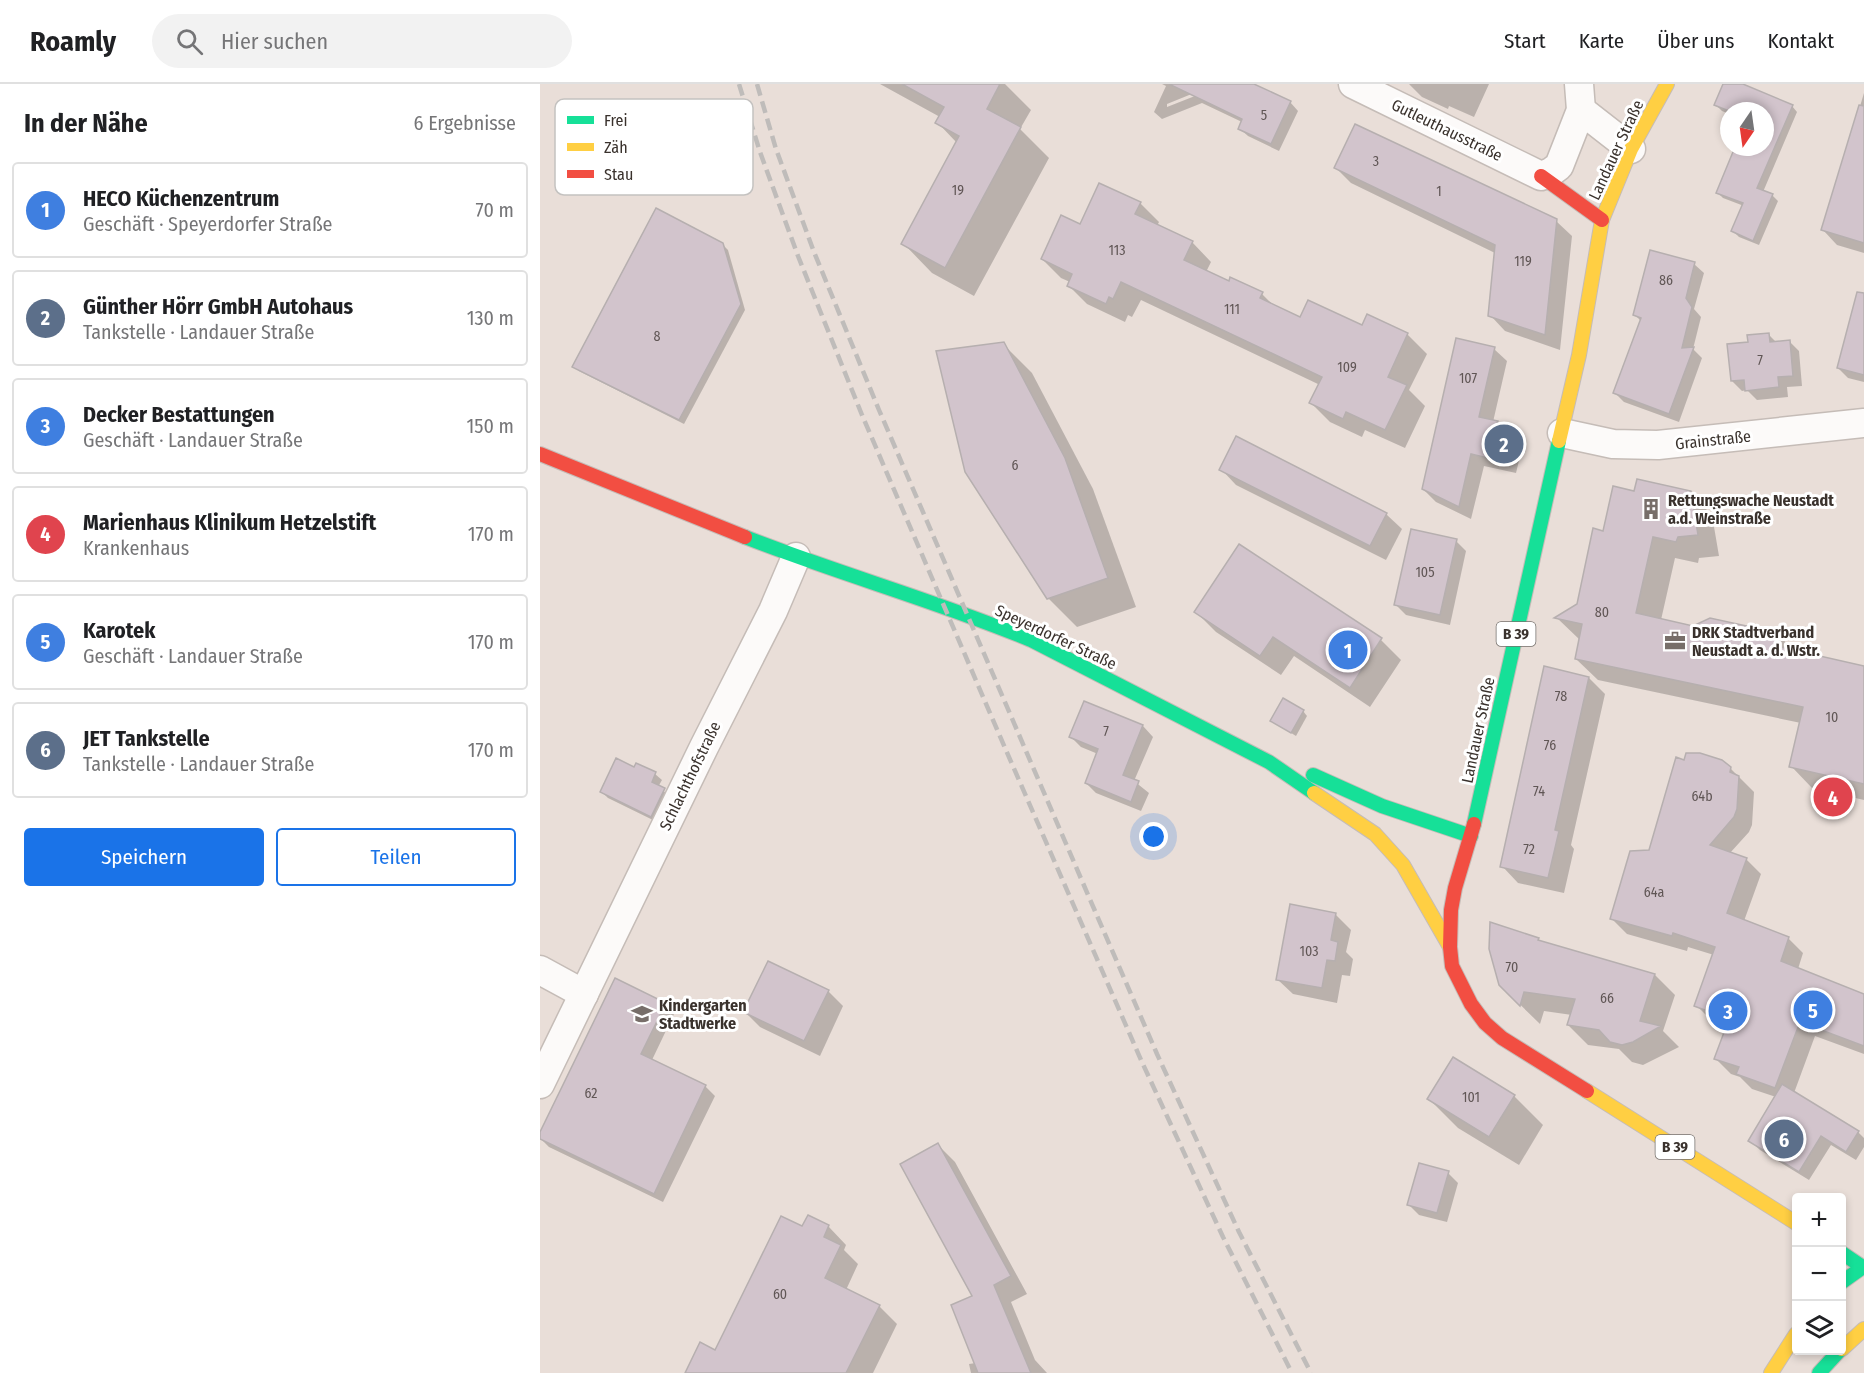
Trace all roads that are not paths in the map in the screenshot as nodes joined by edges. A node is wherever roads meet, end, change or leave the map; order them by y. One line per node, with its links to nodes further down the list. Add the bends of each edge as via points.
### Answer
1 (1353, 84): 5 (street, Gutleuthausstraße)
2 (1667, 84): 4 (street, Landauer Straße / B 39)
3 (1580, 97): 4 (street); 5 (street, via 1559,166)
4 (1631, 149): 7 (street, Landauer Straße / B 39, via 1606,194)
5 (1541, 176): 6 (street); 7 (street)
6 (1584, 189)
7 (1602, 220): 9 (street, Landauer Straße / B 39)
8 (1864, 423): 9 (street, Grainstraße, via 1658,445 1613,444)
9 (1562, 433): 13 (street, Landauer Straße / B 39)
10 (540, 454): 11 (street, Speyerdorfer Straße)
11 (796, 557): 12 (street, Speyerdorfer Straße, via 1031,640); 16 (street, Schlachthofstraße)
12 (1269, 762): 13 (street, via 1323,778 1382,806); 14 (street, Speyerdorfer Straße, via 1375,834 1403,865)
13 (1471, 836): 14 (street, Landauer Straße / B 39, via 1455,888)
14 (1450, 947): 18 (street, Landauer Straße / B 39, via 1452,966 1471,1004 1502,1038)
15 (540, 970): 16 (street)
16 (584, 994): 17 (street, Schlachthofstraße)
17 (540, 1084)
18 (1792, 1220)
19 (1864, 1329): 21 (street)
20 (1792, 1342): 23 (street)
21 (1846, 1345)
22 (1836, 1355): 24 (street)
23 (1771, 1373)
24 (1819, 1373)

